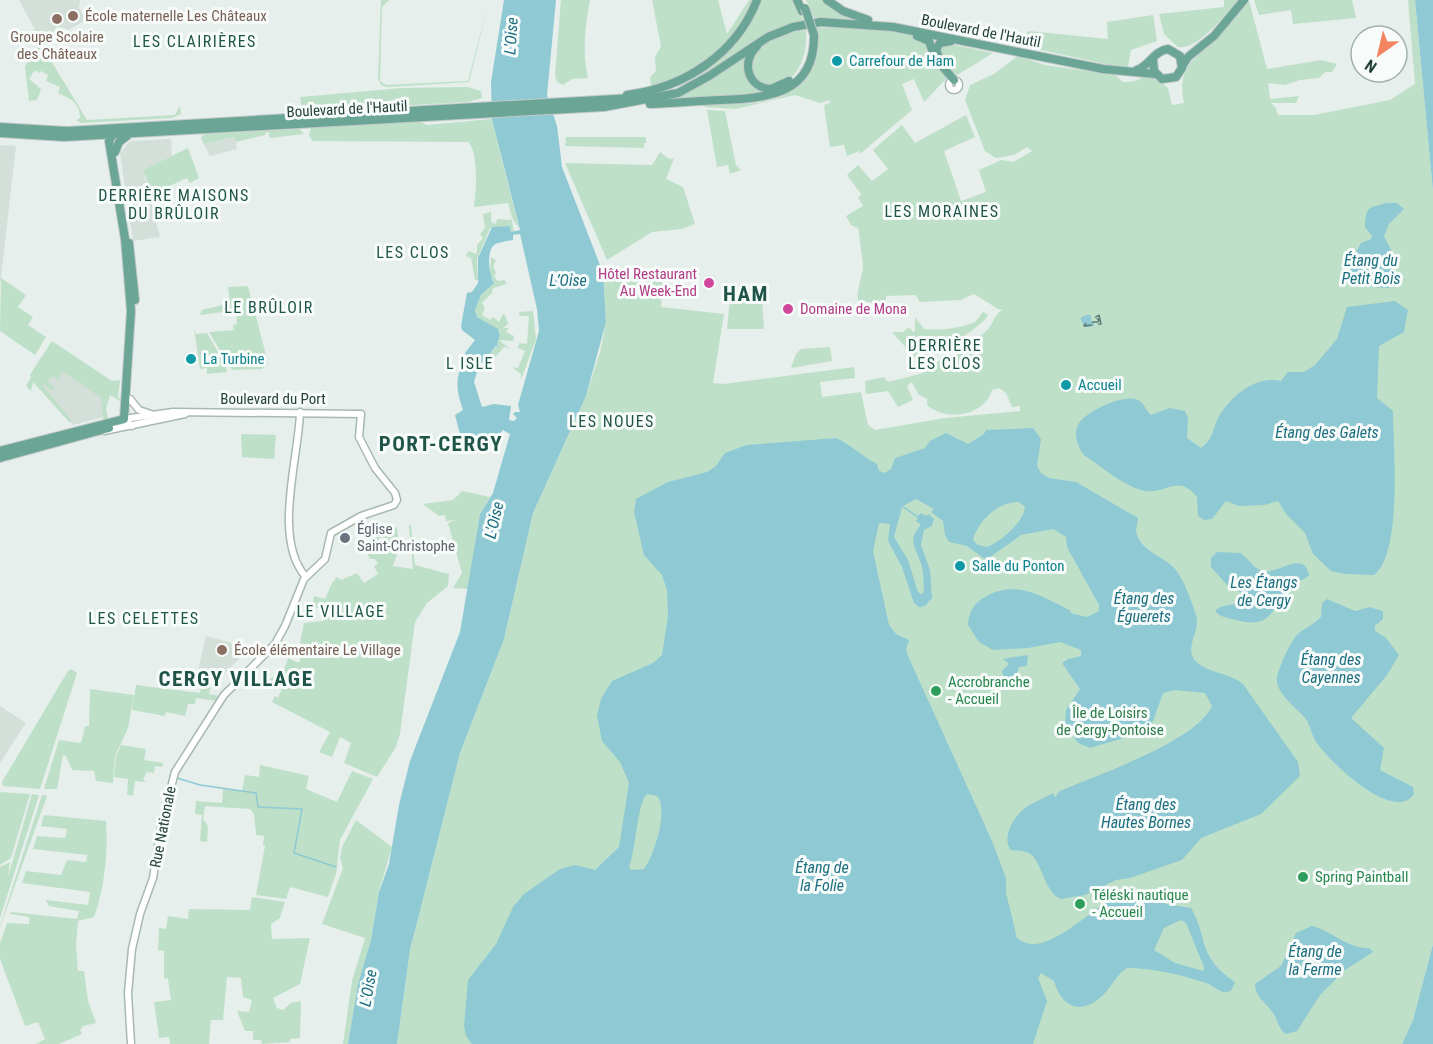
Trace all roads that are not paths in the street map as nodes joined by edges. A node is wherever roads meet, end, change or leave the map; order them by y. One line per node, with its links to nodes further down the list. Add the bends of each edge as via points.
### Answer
1 (758, 0): 19 (main road, via 735,38 700,69 660,88)
2 (797, 0): 5 (main road)
3 (827, 0): 6 (main road, via 849,14)
4 (1244, 0): 10 (main road, via 1214,36)
5 (803, 6): 8 (main road, bridge)
6 (892, 27): 7 (main road, Boulevard de l'Hautil, via 821,22); 9 (main road, Boulevard de l'Hautil); 14 (main road, via 927,39)
7 (773, 34): 8 (main road, via 752,51 748,61 752,79 768,89 784,85 798,73); 18 (main road, Boulevard de l'Hautil)
8 (811, 35): 21 (main road, via 812,55 803,74 777,94)
9 (962, 41): 14 (main road, via 938,45 936,52); 15 (main road, Boulevard de l'Hautil, via 1108,70)
10 (1195, 51): 11 (main road); 13 (main road)
11 (1178, 53): 12 (main road, via 1162,50); 13 (main road)
12 (1153, 59): 15 (main road); 16 (main road)
13 (1183, 65): 16 (main road, via 1173,79)
14 (942, 66): 17 (main road)
15 (1137, 71): 16 (main road, Boulevard de l'Hautil)
16 (1155, 74)
17 (951, 79)
18 (692, 86): 19 (main road, Boulevard de l'Hautil, via 651,96); 21 (main road, Boulevard de l'Hautil, via 661,98)
19 (592, 100): 20 (main road, Boulevard de l'Hautil)
20 (564, 105): 21 (main road, Boulevard de l'Hautil); 22 (main road, Boulevard de l'Hautil)
21 (604, 107)
22 (474, 110): 23 (main road, Boulevard de l'Hautil); 26 (main road, Boulevard de l'Hautil)
23 (246, 119): 24 (main road, Boulevard de l'Hautil); 26 (main road, via 202,124)
24 (191, 122): 28 (main road); 30 (main road, Boulevard de l'Hautil, via 124,126)
25 (0, 127): 30 (main road, Boulevard de l'Hautil)
26 (196, 131): 28 (main road, Boulevard de l'Hautil)
27 (0, 133): 30 (main road, Boulevard de l'Hautil, via 48,137)
28 (164, 133): 29 (main road, Boulevard de l'Hautil)
29 (130, 134): 30 (main road, Boulevard de l'Hautil); 31 (main road, via 121,140)
30 (108, 135): 31 (main road); 36 (main road, via 125,239 131,311)
31 (115, 152): 32 (main road, via 135,287)
32 (130, 399): 35 (street, via 139,410); 36 (main road)
33 (300, 412): 34 (street, Boulevard du Port); 39 (street, via 290,505 298,568); 39 (street, Boulevard du Port, via 361,414 359,437 375,468 395,492 396,501 332,532 325,559)
34 (186, 414): 35 (street, Boulevard du Port); 36 (street, Boulevard du Port)
35 (151, 415): 36 (street, Boulevard du Port)
36 (127, 422): 37 (main road, Boulevard du Port); 38 (main road, Boulevard du Port)
37 (0, 451)
38 (0, 458)
39 (306, 577): 40 (street, Rue Nationale, via 272,648 215,707 176,770 153,878 132,949 128,991)
40 (131, 1044)

